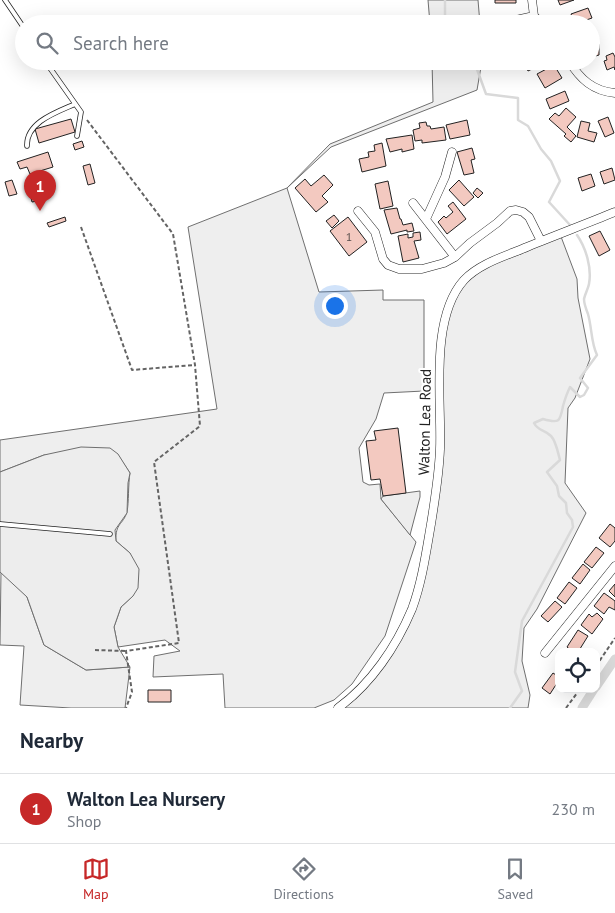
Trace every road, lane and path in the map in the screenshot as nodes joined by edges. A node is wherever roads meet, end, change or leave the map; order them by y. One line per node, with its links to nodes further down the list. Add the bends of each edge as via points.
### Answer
1 (6, 0): 3 (lane)
2 (532, 0): 4 (street)
3 (16, 15)
4 (534, 15)
5 (52, 70): 8 (lane)
6 (576, 70): 7 (street, via 588,84 601,91)
7 (615, 93)
8 (74, 104): 9 (lane); 11 (lane, via 39,122 28,136)
9 (81, 112): 10 (lane); 20 (path, via 173,234)
10 (77, 136)
11 (27, 146)
12 (452, 152): 16 (street, via 445,177)
13 (413, 203): 16 (street)
14 (358, 211): 19 (street, via 375,232 383,260 394,268 433,267)
15 (615, 212): 18 (street, Walton Lea Road)
16 (426, 219): 19 (street)
17 (81, 227): 20 (path, via 132,370)
18 (541, 241): 19 (street, via 529,217 523,212 510,211); 31 (street, Walton Lea Road, via 474,271 454,295 445,317 440,350 437,484 412,609 392,648 364,686)
19 (455, 257)
20 (195, 365): 26 (path, via 200,426 154,462 179,643)
21 (0, 524): 22 (lane)
22 (110, 534)
23 (615, 566): 27 (street)
24 (615, 638): 28 (path)
25 (95, 650): 26 (path)
26 (126, 651): 30 (path, via 132,692)
27 (545, 653)
28 (600, 660)
29 (577, 693): 32 (path)
30 (126, 708)
31 (338, 708)
32 (566, 708)

